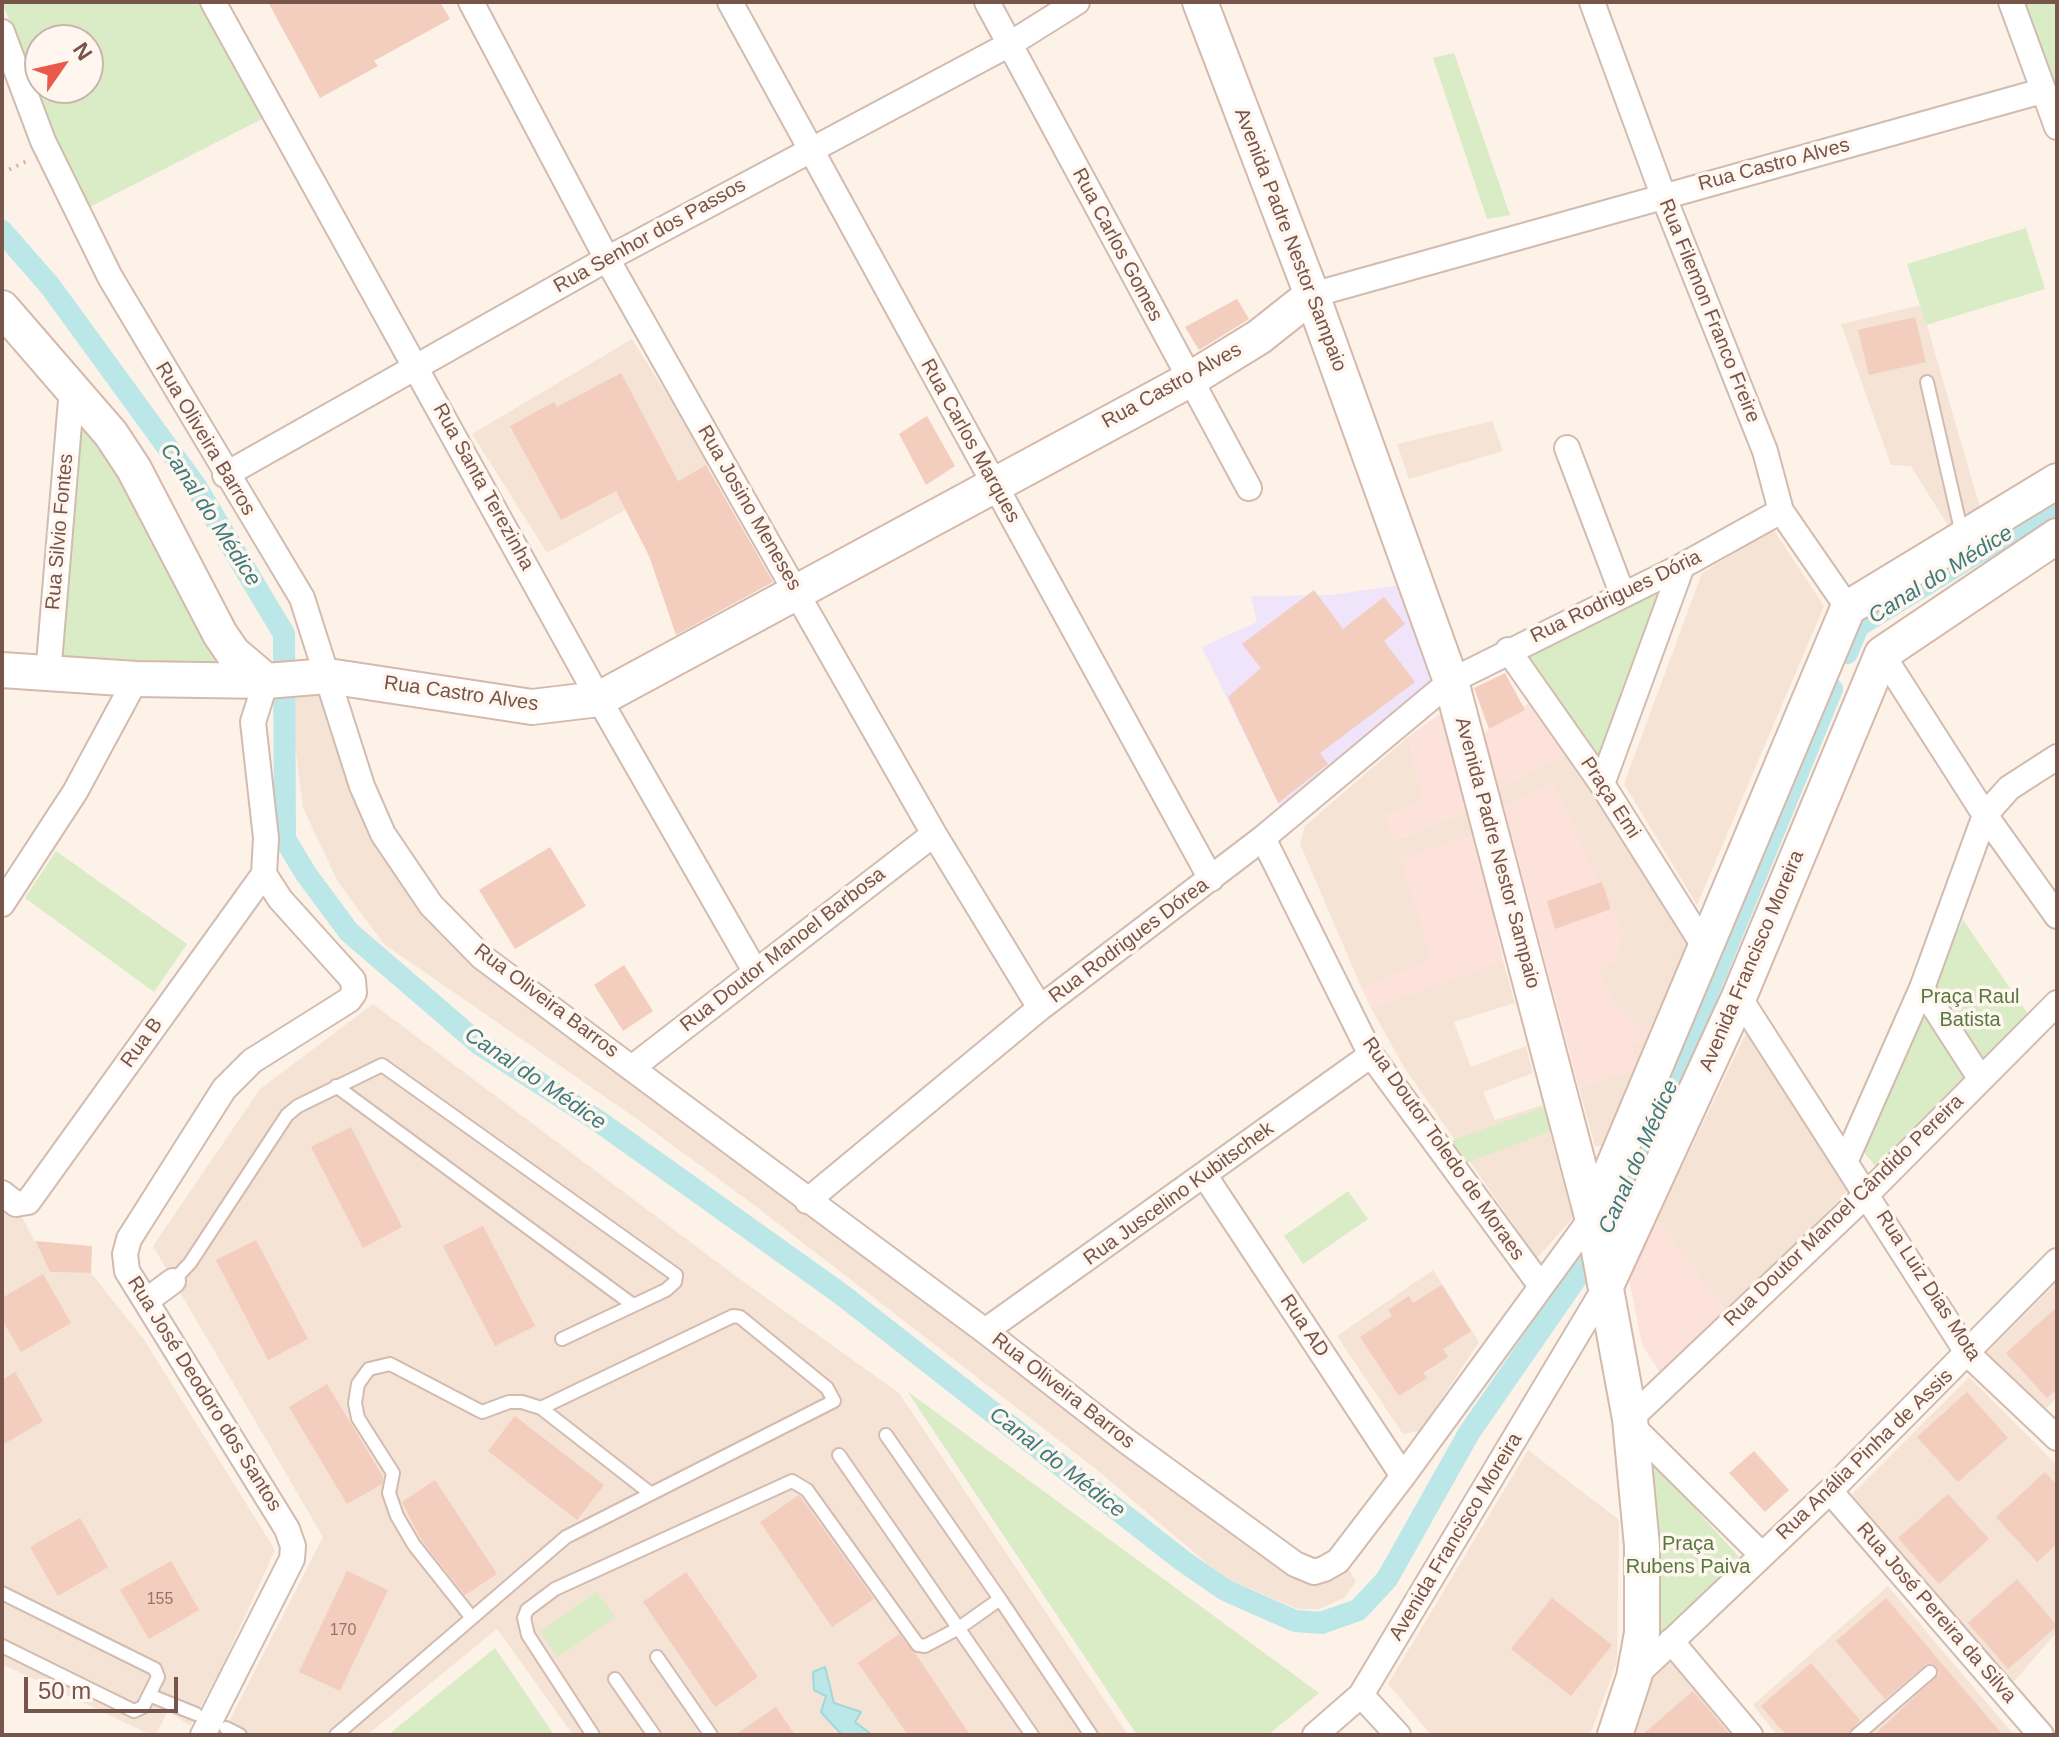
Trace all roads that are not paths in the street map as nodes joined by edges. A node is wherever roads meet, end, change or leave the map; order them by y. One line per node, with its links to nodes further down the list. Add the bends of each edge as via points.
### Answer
1 (213, 2): 18 (street, Rua Santa Terezinha)
2 (471, 2): 15 (street, Rua Josino Meneses)
3 (730, 2): 13 (street, Rua Carlos Marques)
4 (987, 2): 10 (street, Rua Carlos Gomes)
5 (1077, 2): 10 (street, Rua Senhor dos Passos)
6 (1200, 2): 16 (street, Avenida Padre Nestor Sampaio)
7 (1592, 2): 14 (street, Rua Filemon Franco Freire)
8 (2011, 2): 11 (street)
9 (2, 32): 23 (street, Rua Oliveira Barros, via 48,151 110,277)
10 (1010, 44): 13 (street, Rua Senhor dos Passos); 19 (street, Rua Carlos Gomes)
11 (2042, 91): 12 (street); 14 (street, Rua Castro Alves)
12 (2057, 127)
13 (810, 149): 15 (street, Rua Senhor dos Passos); 25 (street, Rua Carlos Marques)
14 (1663, 195): 16 (street, Rua Castro Alves); 27 (street, Rua Filemon Franco Freire, via 1765,451)
15 (607, 259): 18 (street, Rua Senhor dos Passos); 32 (street, Rua Josino Meneses)
16 (1312, 295): 19 (street, Rua Castro Alves, via 1259,337); 41 (street, Avenida Padre Nestor Sampaio)
17 (2, 308): 21 (street)
18 (416, 364): 23 (street, Rua Senhor dos Passos); 42 (street, Rua Santa Terezinha)
19 (1189, 380): 25 (street, Rua Castro Alves); 26 (street, Rua Carlos Gomes)
20 (1927, 382): 29 (lane)
21 (72, 388): 37 (street, Rua Silvio Fontes); 40 (street, via 134,469 220,634 233,653)
22 (1567, 448): 31 (street)
23 (225, 475): 38 (street, Rua Oliveira Barros, via 302,598)
24 (2057, 481): 29 (street)
25 (993, 483): 32 (street, Rua Castro Alves); 49 (street, Rua Carlos Marques)
26 (1249, 488)
27 (1781, 511): 30 (street, Rua Rodrigues Dória); 33 (street, Rua Filemon Franco Freire)
28 (2057, 536): 35 (street)
29 (1963, 537): 33 (street)
30 (1682, 566): 31 (street, Rua Rodrigues Dória); 44 (street)
31 (1622, 593): 34 (street, Rua Rodrigues Dória)
32 (799, 594): 42 (street, Rua Castro Alves); 46 (street, Rua Josino Meneses)
33 (1850, 610): 35 (street); 52 (street)
34 (1508, 650): 41 (street, Rua Rodrigues Dória); 44 (street, Praça Emi)
35 (1880, 652): 45 (street); 55 (street, Avenida Francisco Moreira)
36 (2, 670): 37 (street, Rua Castro Alves)
37 (48, 675): 39 (street, Rua Castro Alves)
38 (324, 676): 40 (street, Rua Castro Alves); 42 (street, Rua Castro Alves, via 532,707); 59 (street, Rua Oliveira Barros, via 383,834 431,905 482,957)
39 (136, 679): 40 (street, Rua Castro Alves); 50 (street, via 75,792)
40 (269, 680): 48 (street, via 253,722 266,838)
41 (1451, 681): 47 (street, Rua Rodrigues Dórea); 67 (street, Avenida Padre Nestor Sampaio)
42 (599, 699): 53 (street, Rua Santa Terezinha)
43 (2057, 757): 45 (street, via 2009,788)
44 (1602, 784): 52 (street, Praça Emi)
45 (1985, 815): 51 (street); 54 (street)
46 (934, 834): 53 (street, Rua Doutor Manoel Barbosa); 57 (street, Rua Josino Meneses)
47 (1263, 838): 49 (street, Rua Rodrigues Dórea); 58 (street, Rua Doutor Toledo de Moraes)
48 (264, 874): 65 (street, Rua B, via 28,1202); 72 (street, Rua José Deodoro dos Santos, via 353,980 354,993 252,1061 224,1089 129,1239 127,1271)
49 (1211, 879): 57 (street, Rua Rodrigues Dórea)
50 (2, 904)
51 (2057, 916)
52 (1706, 949): 67 (street)
53 (755, 971): 59 (street, Rua Doutor Manoel Barbosa)
54 (1922, 988): 60 (street); 62 (street)
55 (1739, 997): 62 (street, Rua Luiz Dias Mota); 70 (street, Avenida Francisco Moreira)
56 (2057, 1003): 60 (street, Rua Doutor Manoel Cândido Pereira)
57 (1040, 1008): 66 (street, Rua Rodrigues Dórea)
58 (1371, 1055): 63 (street, Rua Juscelino Kubitschek); 71 (street, Rua Doutor Toledo de Moraes)
59 (633, 1067): 66 (street, Rua Oliveira Barros)
60 (1980, 1078): 64 (street, Rua Doutor Manoel Cândido Pereira)
61 (336, 1086): 69 (lane, via 298,1106 277,1127 190,1263); 73 (lane); 73 (lane, via 375,1065 391,1068 671,1268 675,1282)
62 (1846, 1160): 64 (street, Rua Luiz Dias Mota)
63 (1205, 1176): 74 (street, Rua Juscelino Kubitschek); 82 (street, Rua AD)
64 (1867, 1194): 76 (street, Rua Luiz Dias Mota); 78 (street, Rua Doutor Manoel Cândido Pereira)
65 (9, 1198)
66 (807, 1201): 74 (street, Rua Oliveira Barros)
67 (1593, 1221): 70 (street, Avenida Padre Nestor Sampaio); 71 (street)
68 (2057, 1261): 76 (street, Rua Anália Pinha de Assis)
69 (173, 1281): 72 (street)
70 (1606, 1282): 78 (street, Avenida Padre Nestor Sampaio); 97 (street, Avenida Francisco Moreira)
71 (1541, 1286): 82 (street)
72 (146, 1301): 98 (street, Rua José Deodoro dos Santos, via 293,1546 292,1559)
73 (633, 1305): 75 (lane)
74 (985, 1331): 82 (street, Rua Oliveira Barros, via 1295,1564 1314,1572 1338,1561)
75 (562, 1339)
76 (1968, 1354): 80 (street, Rua Luiz Dias Mota); 83 (street, Rua Anália Pinha de Assis)
77 (541, 1408): 84 (lane); 84 (lane, via 733,1316 834,1397 830,1404); 88 (lane, via 509,1402 482,1412 390,1364 369,1369 358,1384 358,1418 393,1473 389,1493 397,1516)
78 (1630, 1422): 85 (street); 94 (street, Avenida Padre Nestor Sampaio, via 1642,1546 1642,1633)
79 (886, 1435): 87 (lane)
80 (2057, 1438)
81 (839, 1455): 89 (lane)
82 (1403, 1476)
83 (1830, 1491): 85 (street, Rua Anália Pinha de Assis); 110 (street, Rua José Pereira da Silva)
84 (650, 1493): 88 (lane, via 566,1537)
85 (1762, 1555): 90 (street, Rua Anália Pinha de Assis)
86 (2, 1593): 96 (lane, via 155,1669 158,1677)
87 (1000, 1599): 89 (lane); 104 (lane)
88 (472, 1618): 99 (lane)
89 (959, 1628): 100 (lane, via 925,1646 913,1641 807,1490 792,1481 555,1589 527,1610 528,1635); 103 (lane)
90 (1671, 1641): 94 (street, Rua Anália Pinha de Assis); 108 (street)
91 (2, 1646): 96 (lane, via 134,1711)
92 (657, 1657): 102 (lane)
93 (1930, 1672): 109 (lane)
94 (1634, 1677): 107 (street, Avenida Padre Nestor Sampaio)
95 (615, 1679): 101 (lane)
96 (149, 1695): 98 (lane)
97 (1361, 1695): 105 (street, Avenida Francisco Moreira); 106 (street)
98 (215, 1727)
99 (336, 1735)
100 (593, 1735)
101 (654, 1735)
102 (711, 1735)
103 (1032, 1735)
104 (1091, 1735)
105 (1315, 1735)
106 (1398, 1735)
107 (1615, 1735)
108 (1750, 1735)
109 (1857, 1735)
110 (2041, 1735)

